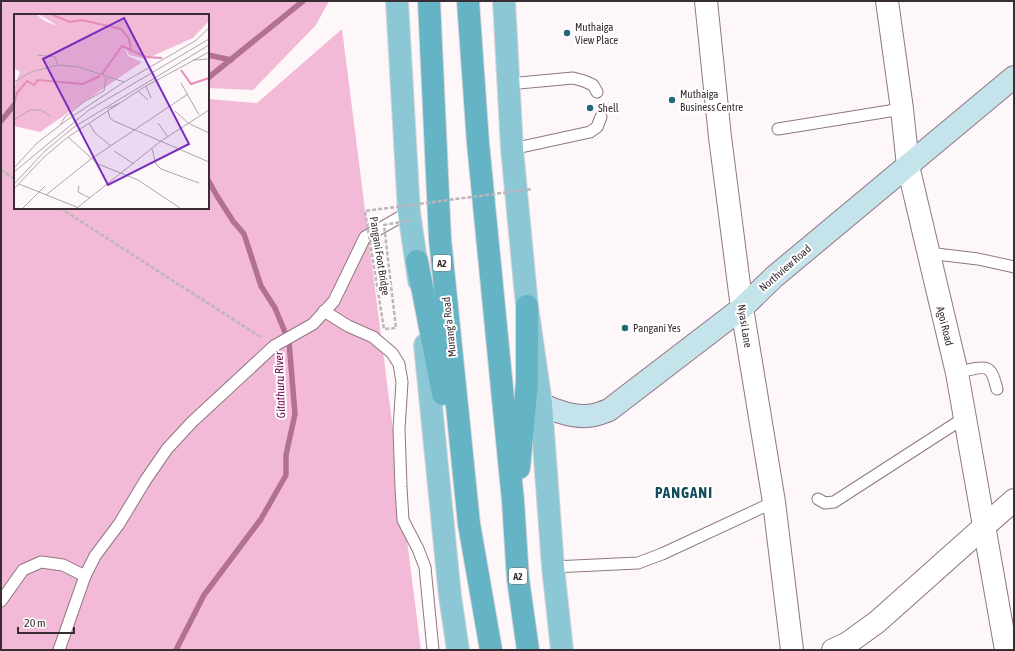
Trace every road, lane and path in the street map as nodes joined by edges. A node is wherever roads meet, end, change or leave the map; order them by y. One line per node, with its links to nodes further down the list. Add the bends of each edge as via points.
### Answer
1 (397, 1): 19 (main road)
2 (429, 1): 35 (highway, Murang'a Road / A2, via 440,239)
3 (468, 1): 33 (highway, A2, via 478,143)
4 (504, 1): 8 (main road)
5 (706, 1): 24 (street, Nyasi Lane)
6 (887, 1): 10 (street, Agoi Road)
7 (1014, 77): 14 (main road, Northview Road)
8 (508, 84): 9 (lane, via 573,78 593,85); 13 (main road)
9 (596, 92)
10 (902, 109): 12 (lane); 14 (street, Agoi Road)
11 (601, 117): 13 (lane, via 597,127 590,132)
12 (778, 129)
13 (512, 149): 23 (main road)
14 (908, 166): 20 (street, Agoi Road); 24 (main road, Northview Road, via 774,277)
15 (1, 170): 16 (path)
16 (14, 178)
17 (532, 189): 19 (path, Pangani Foot Bridge, bridge, via 365,211 384,329 396,328 384,225)
18 (62, 209): 26 (path)
19 (410, 216): 21 (main road); 25 (lane, via 365,237 334,301)
20 (928, 253): 22 (lane, via 978,259); 27 (street, Agoi Road)
21 (416, 261): 35 (highway); 42 (main road, via 450,596)
22 (1014, 267)
23 (526, 306): 29 (main road); 33 (highway, via 527,382 521,459)
24 (742, 308): 29 (main road, Northview Road, via 609,410 593,416 579,415 556,411); 34 (street, Nyasi Lane)
25 (324, 311): 26 (lane, via 312,324); 41 (lane, via 348,326 373,337 392,353 399,364 402,382 399,429 403,520 425,567)
26 (274, 346): 38 (lane, via 192,422 167,450 95,556)
27 (957, 373): 28 (lane, via 987,368 991,371); 30 (street, Agoi Road)
28 (997, 389)
29 (541, 404): 37 (main road)
30 (964, 418): 31 (lane, via 834,502 825,503); 36 (street, Agoi Road)
31 (818, 499)
32 (1014, 500): 36 (street)
33 (513, 501): 44 (highway, A2, via 518,580)
34 (774, 502): 37 (lane, via 638,563); 46 (street, Nyasi Lane)
35 (469, 524): 43 (highway, Murang'a Road / A2)
36 (984, 526): 47 (street, via 877,622); 48 (street, Agoi Road)
37 (554, 567): 45 (main road)
38 (85, 576): 39 (lane, via 63,565 41,562 23,570); 40 (lane)
39 (1, 601)
40 (59, 650)
41 (433, 650)
42 (458, 650)
43 (491, 650)
44 (528, 650)
45 (562, 650)
46 (792, 650)
47 (834, 650)
48 (1006, 650)

